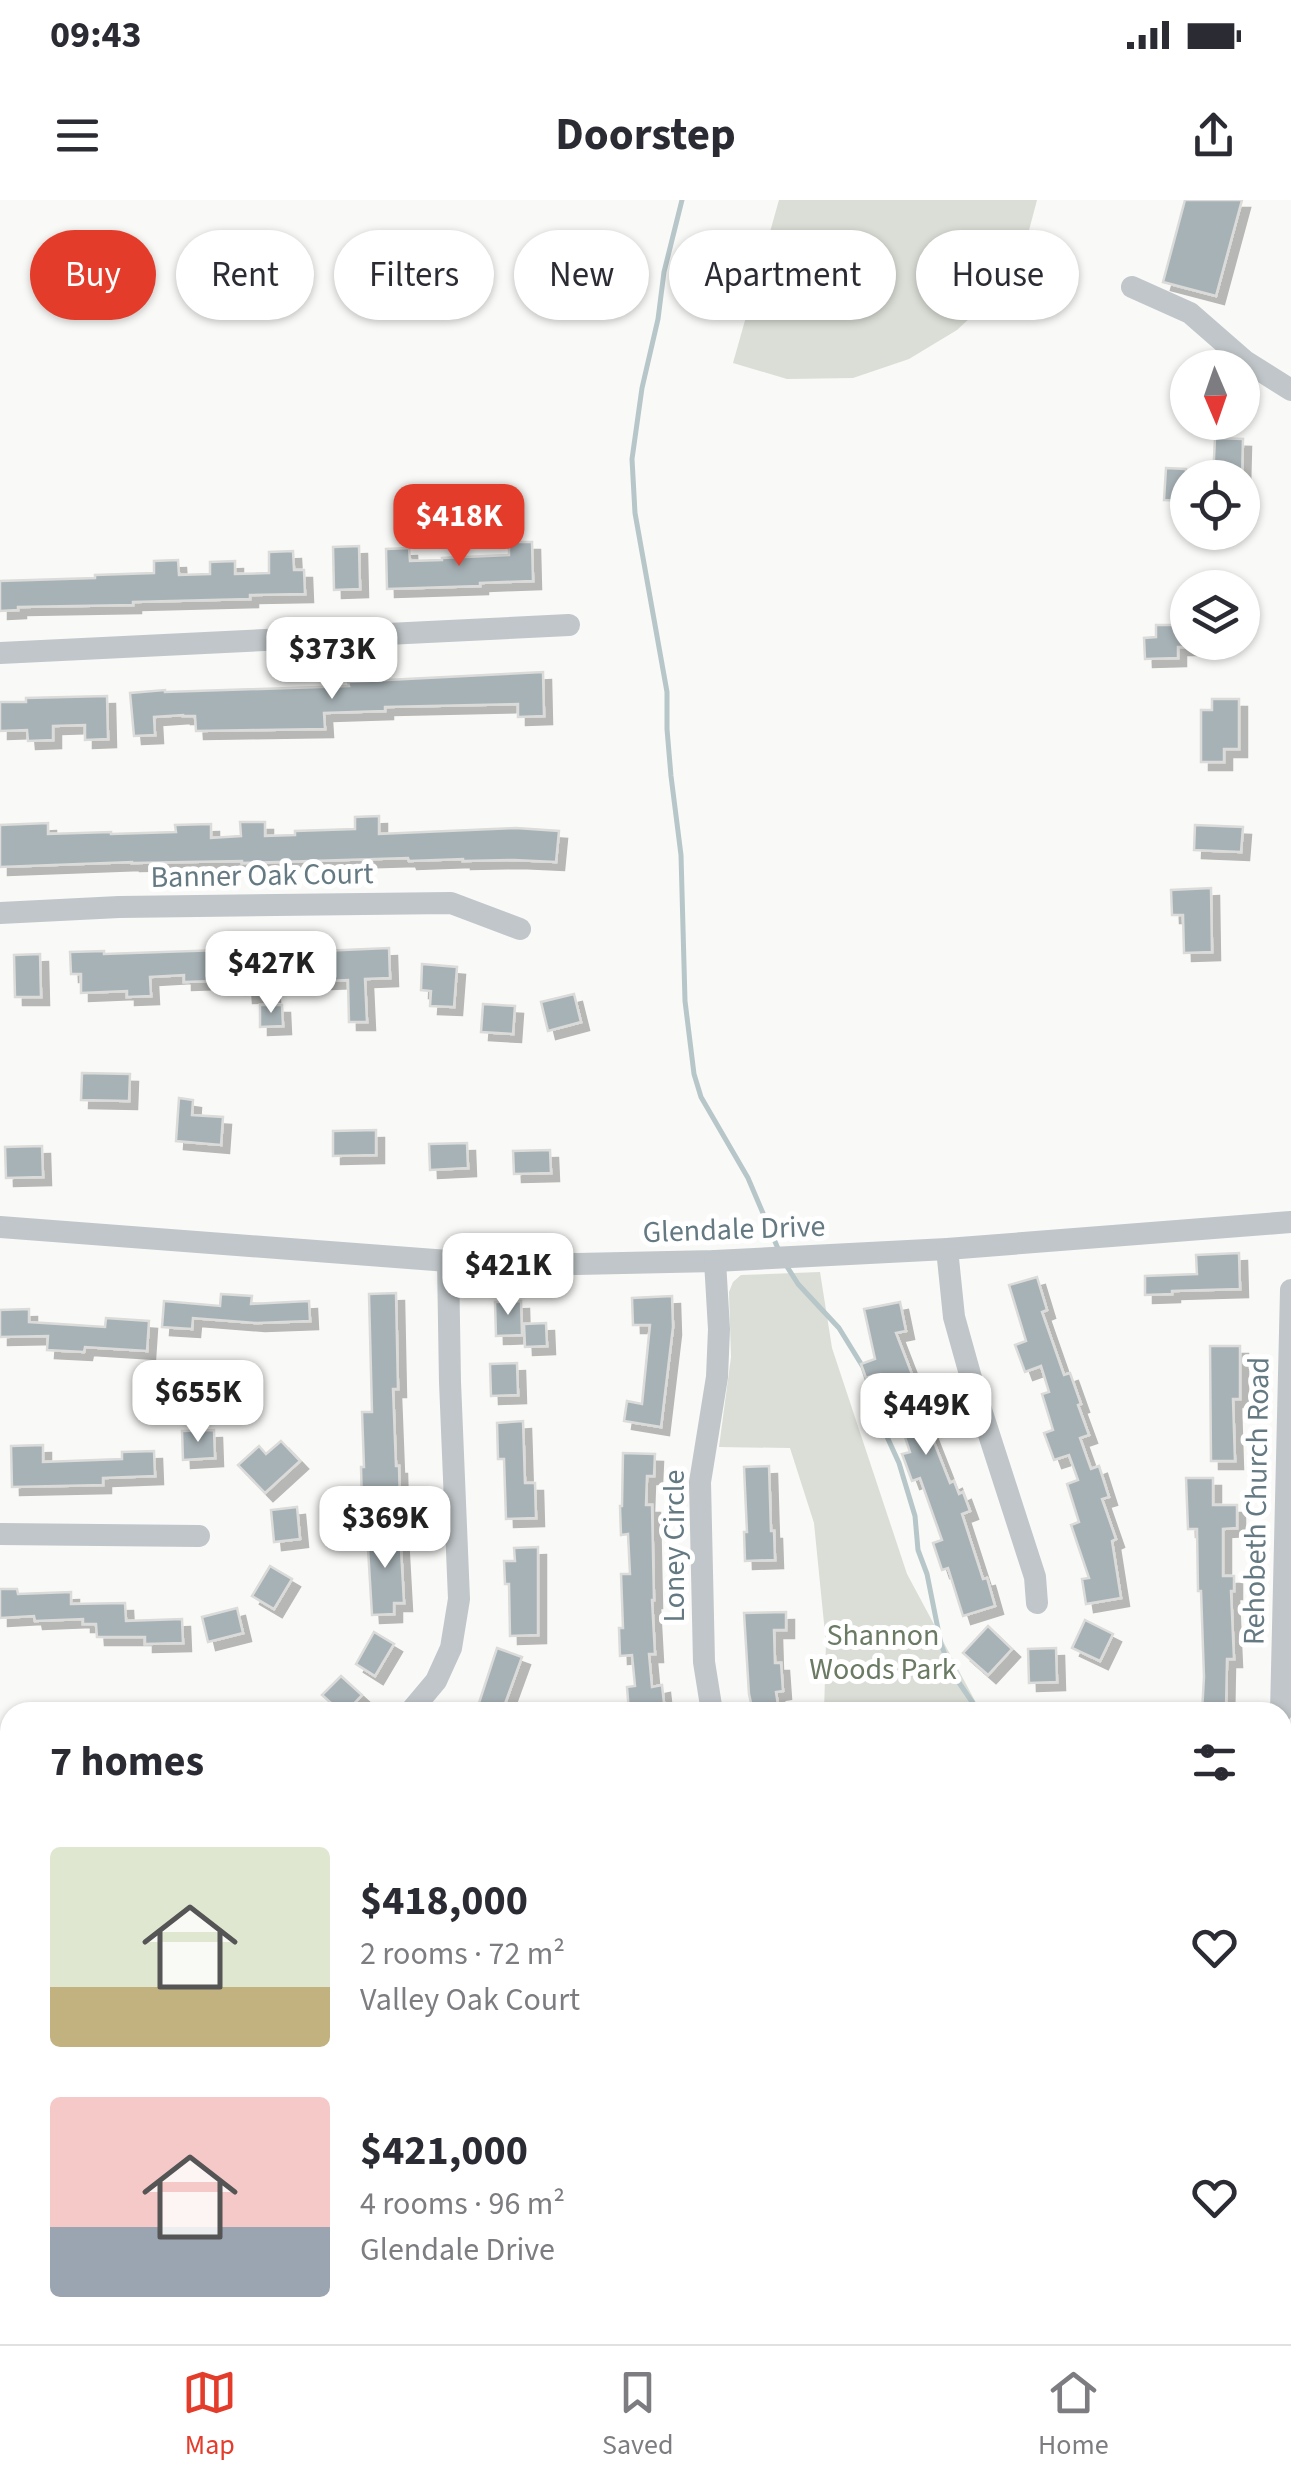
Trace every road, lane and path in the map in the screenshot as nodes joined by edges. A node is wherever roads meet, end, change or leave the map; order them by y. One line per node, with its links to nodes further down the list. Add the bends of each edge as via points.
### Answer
1 (1132, 287): 2 (street, via 1190,313)
2 (1291, 390)
3 (569, 625): 4 (street)
4 (0, 654)
5 (0, 912): 6 (street, Banner Oak Court, via 451,903)
6 (520, 930)
7 (1291, 1222): 9 (street, Glendale Drive)
8 (0, 1228): 10 (street, Glendale Drive)
9 (946, 1249): 11 (street, Glendale Drive); 15 (street, via 954,1317 1036,1577)
10 (448, 1261): 11 (street, Glendale Drive); 16 (street, via 459,1599 452,1648)
11 (715, 1261): 17 (street, Loney Circle, via 717,1377 700,1482)
12 (1291, 1290): 18 (street, Rehobeth Church Road)
13 (0, 1534): 14 (street)
14 (199, 1536)
15 (1037, 1603)
16 (419, 1702)
17 (710, 1702)
18 (1281, 1702)

